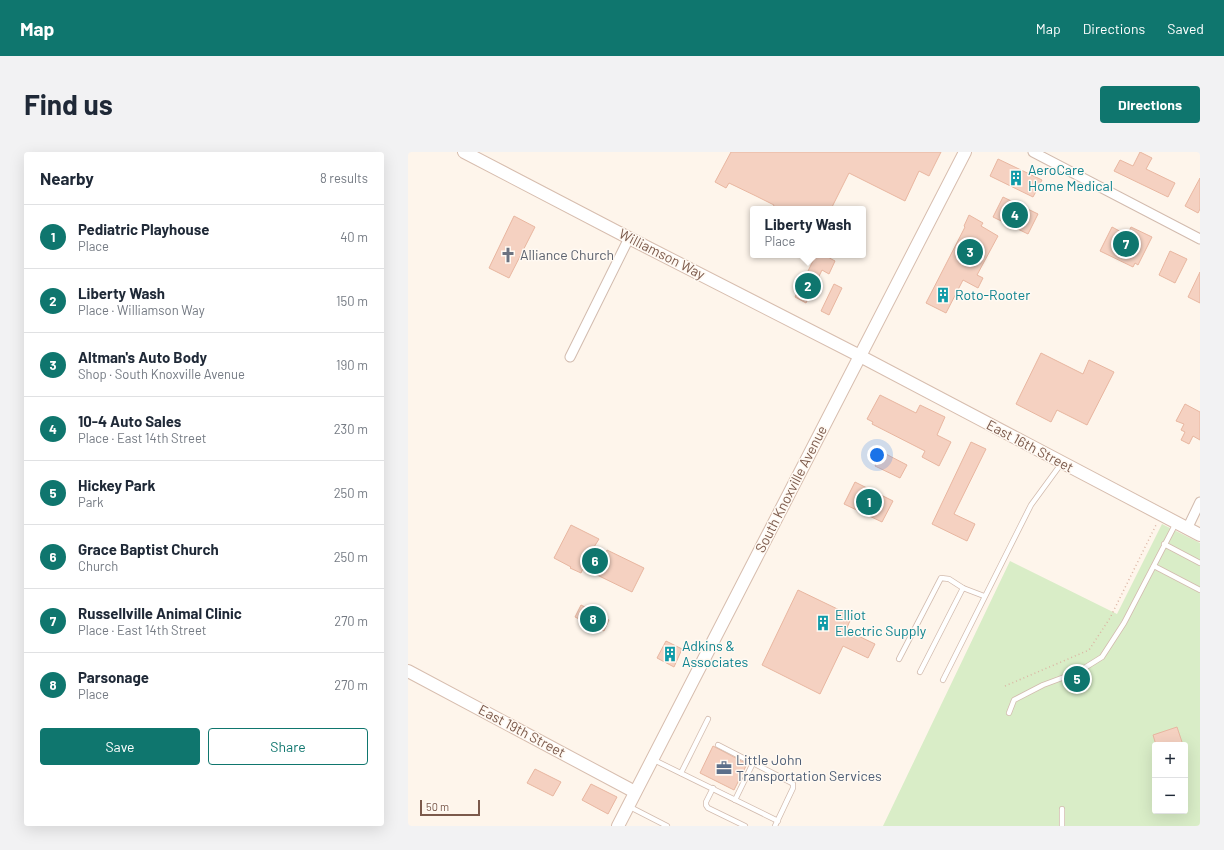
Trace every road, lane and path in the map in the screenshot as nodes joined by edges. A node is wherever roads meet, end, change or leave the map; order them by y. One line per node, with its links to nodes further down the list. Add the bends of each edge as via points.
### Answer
1 (464, 152): 4 (street, Williamson Way)
2 (965, 152): 6 (street, South Knoxville Avenue)
3 (1033, 152): 5 (street)
4 (630, 238): 6 (street, Williamson Way); 7 (street)
5 (1200, 239)
6 (860, 356): 8 (street, East 16th Street); 28 (street, South Knoxville Avenue)
7 (570, 357)
8 (1062, 462): 10 (street, East 16th Street); 19 (lane, via 1031,505)
9 (1200, 502): 12 (street)
10 (1176, 523): 12 (street, East 16th Street); 14 (lane)
11 (1156, 525): 24 (path, via 1110,618 1089,650)
12 (1187, 529): 13 (street, East 16th Street)
13 (1200, 535)
14 (1164, 544): 15 (lane); 16 (lane)
15 (1200, 563)
16 (1154, 566): 18 (lane); 25 (lane, via 1124,623 1102,657 1078,672 1043,685 1014,700)
17 (963, 588): 19 (lane); 20 (lane, via 949,579 942,578); 22 (lane)
18 (1200, 590)
19 (984, 596): 23 (lane)
20 (900, 659)
21 (408, 671): 32 (street, East 19th Street)
22 (920, 672)
23 (943, 680)
24 (1005, 686)
25 (1009, 714)
26 (708, 719): 30 (lane)
27 (718, 745): 29 (lane)
28 (652, 759): 30 (lane); 32 (street, South Knoxville Avenue)
29 (753, 763): 33 (lane); 36 (lane, via 793,784)
30 (681, 773): 31 (lane)
31 (713, 788): 33 (lane); 39 (lane, via 706,802 708,808)
32 (635, 792): 34 (street, South Knoxville Avenue)
33 (735, 800): 36 (lane)
34 (628, 806): 37 (street, South Knoxville Avenue); 38 (lane)
35 (1062, 809): 41 (lane)
36 (778, 821): 40 (lane)
37 (618, 826)
38 (667, 826)
39 (745, 826)
40 (775, 826)
41 (1062, 826)

